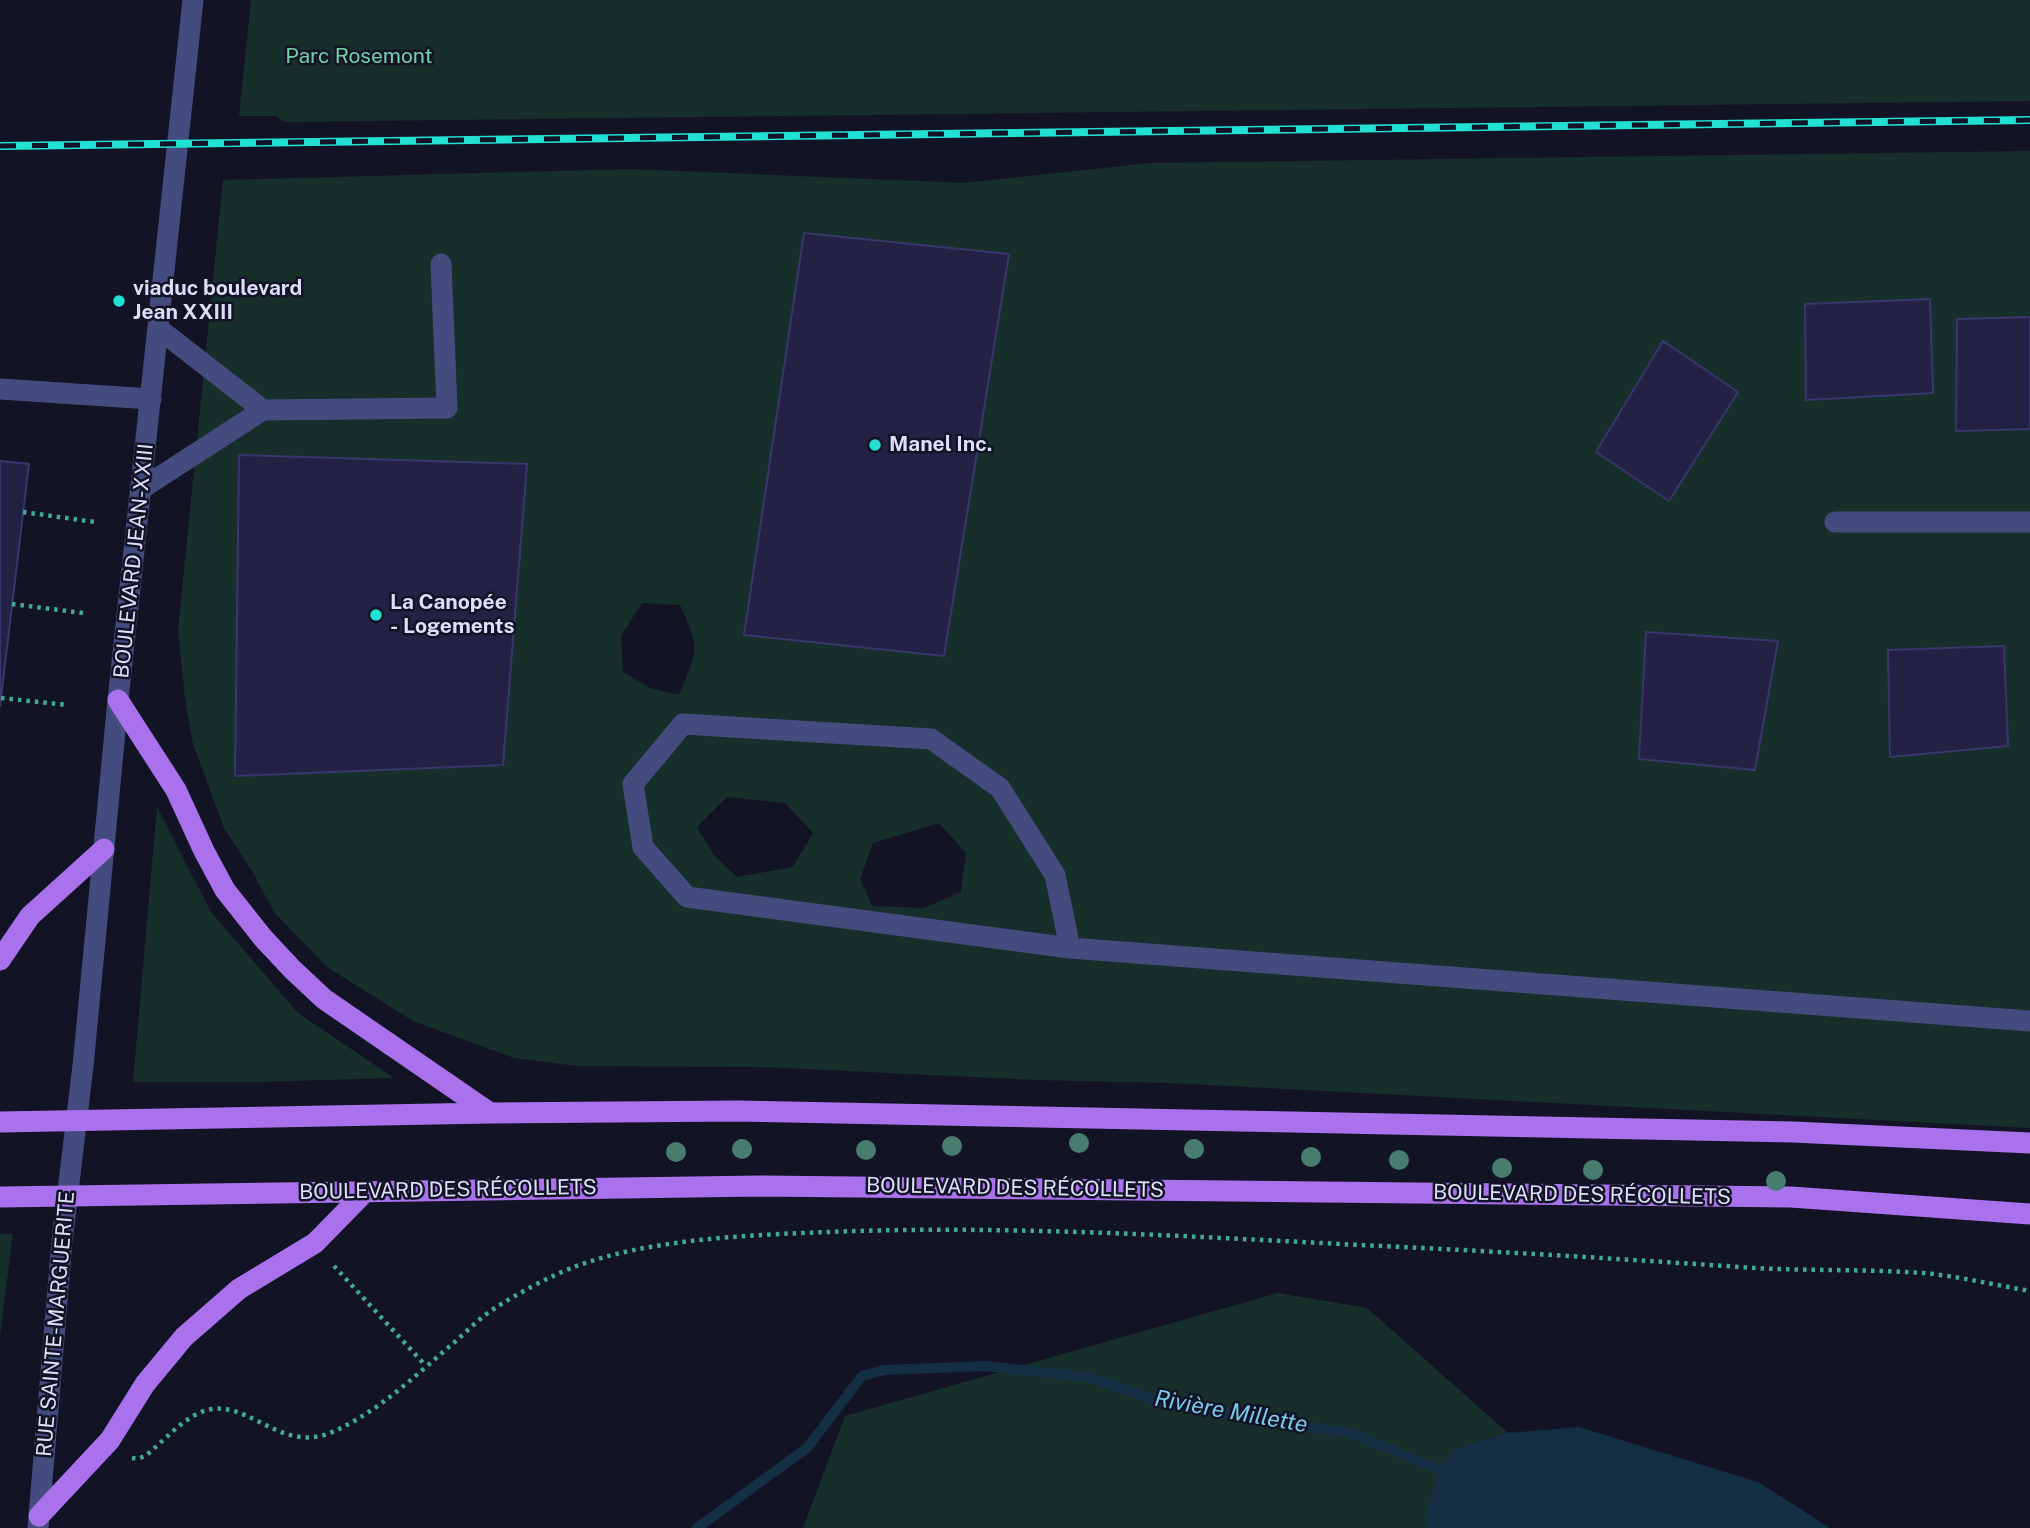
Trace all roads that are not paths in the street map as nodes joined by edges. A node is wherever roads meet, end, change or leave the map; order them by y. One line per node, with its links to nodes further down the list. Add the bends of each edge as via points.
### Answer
1 (193, 0): 3 (street, BOULEVARD JEAN-XXIII)
2 (441, 264): 6 (street, via 447,408)
3 (159, 329): 5 (street, BOULEVARD JEAN-XXIII); 6 (street)
4 (0, 389): 5 (street)
5 (151, 399): 7 (street, BOULEVARD JEAN-XXIII)
6 (263, 410): 7 (street)
7 (141, 489): 10 (street, BOULEVARD JEAN-XXIII)
8 (1835, 522): 9 (street)
9 (2030, 522)
10 (118, 700): 11 (street, BOULEVARD JEAN-XXIII); 15 (main road, via 176,790 225,890 270,946 332,1005)
11 (104, 849): 13 (main road, via 30,916); 16 (street, BOULEVARD JEAN-XXIII)
12 (1070, 948): 12 (street, via 1055,875 1000,788 931,739 683,724 633,784 643,847 687,897); 14 (street)
13 (0, 960)
14 (2030, 1021)
15 (490, 1113): 16 (main road); 18 (main road, via 765,1112 1793,1132)
16 (76, 1121): 17 (main road); 20 (street, RUE SAINTE-MARGUERITE)
17 (0, 1122)
18 (2030, 1143)
19 (366, 1191): 20 (main road, BOULEVARD DES RÉCOLLETS); 22 (main road, BOULEVARD DES RÉCOLLETS, via 775,1186 1791,1197); 23 (main road, via 315,1243 239,1289 184,1338 145,1384 110,1440)
20 (67, 1194): 21 (main road, BOULEVARD DES RÉCOLLETS); 23 (street, RUE SAINTE-MARGUERITE)
21 (0, 1197)
22 (2030, 1214)
23 (38, 1522)

